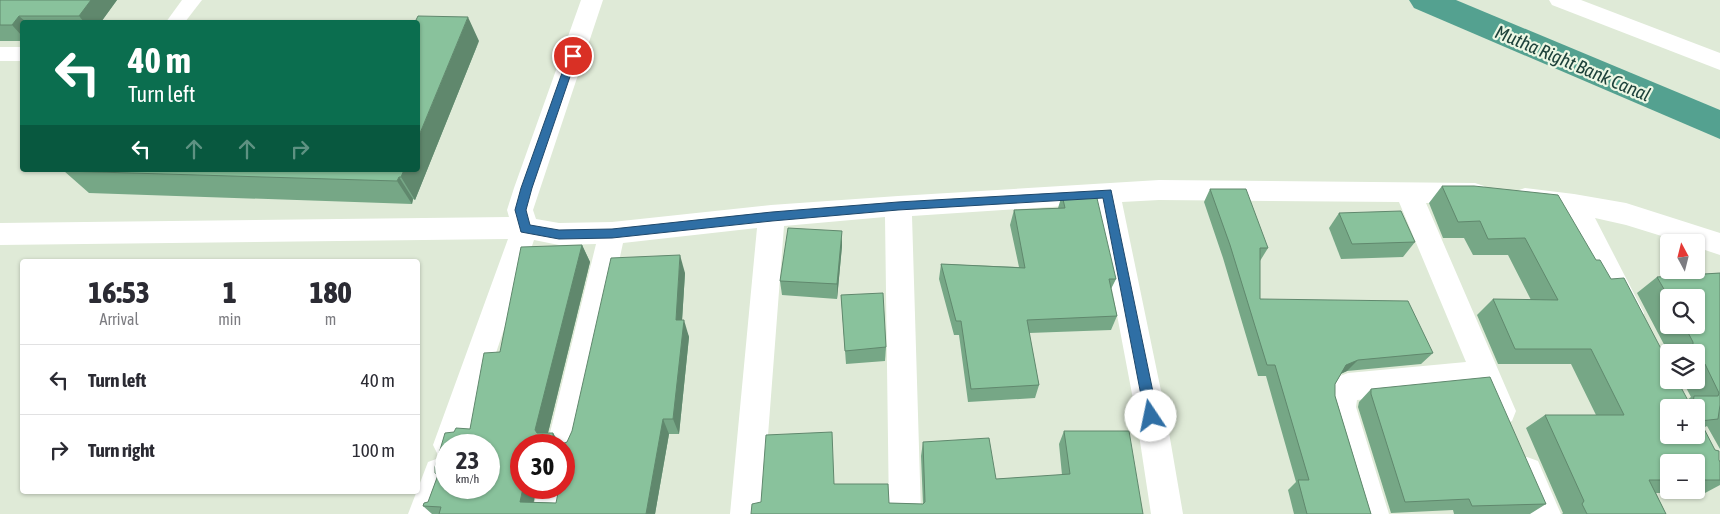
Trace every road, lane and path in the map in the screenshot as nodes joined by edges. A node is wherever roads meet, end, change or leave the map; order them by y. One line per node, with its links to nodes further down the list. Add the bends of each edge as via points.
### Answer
1 (192, 0): 4 (lane)
2 (592, 0): 13 (street, via 526,188 520,210)
3 (1560, 0): 7 (street)
4 (177, 20)
5 (0, 54): 6 (lane)
6 (20, 54)
7 (1720, 62)
8 (1408, 192): 9 (street, via 1159,190); 10 (street, via 1459,192); 18 (street)
9 (1107, 193): 11 (street); 27 (street)
10 (1574, 204): 16 (street, via 1626,214); 17 (street)
11 (898, 206): 12 (street); 26 (street)
12 (772, 216): 14 (street); 25 (street)
13 (525, 228): 14 (street, via 559,234); 15 (street); 19 (street)
14 (612, 233): 20 (street)
15 (0, 234)
16 (1720, 244)
17 (1643, 337)
18 (1486, 374): 28 (street, via 1348,387 1342,396 1341,407); 29 (street)
19 (452, 434)
20 (566, 434)
21 (435, 482): 23 (street)
22 (551, 499): 24 (street)
23 (424, 514)
24 (548, 514)
25 (746, 514)
26 (905, 514)
27 (1167, 514)
28 (1373, 514)
29 (1545, 514)

